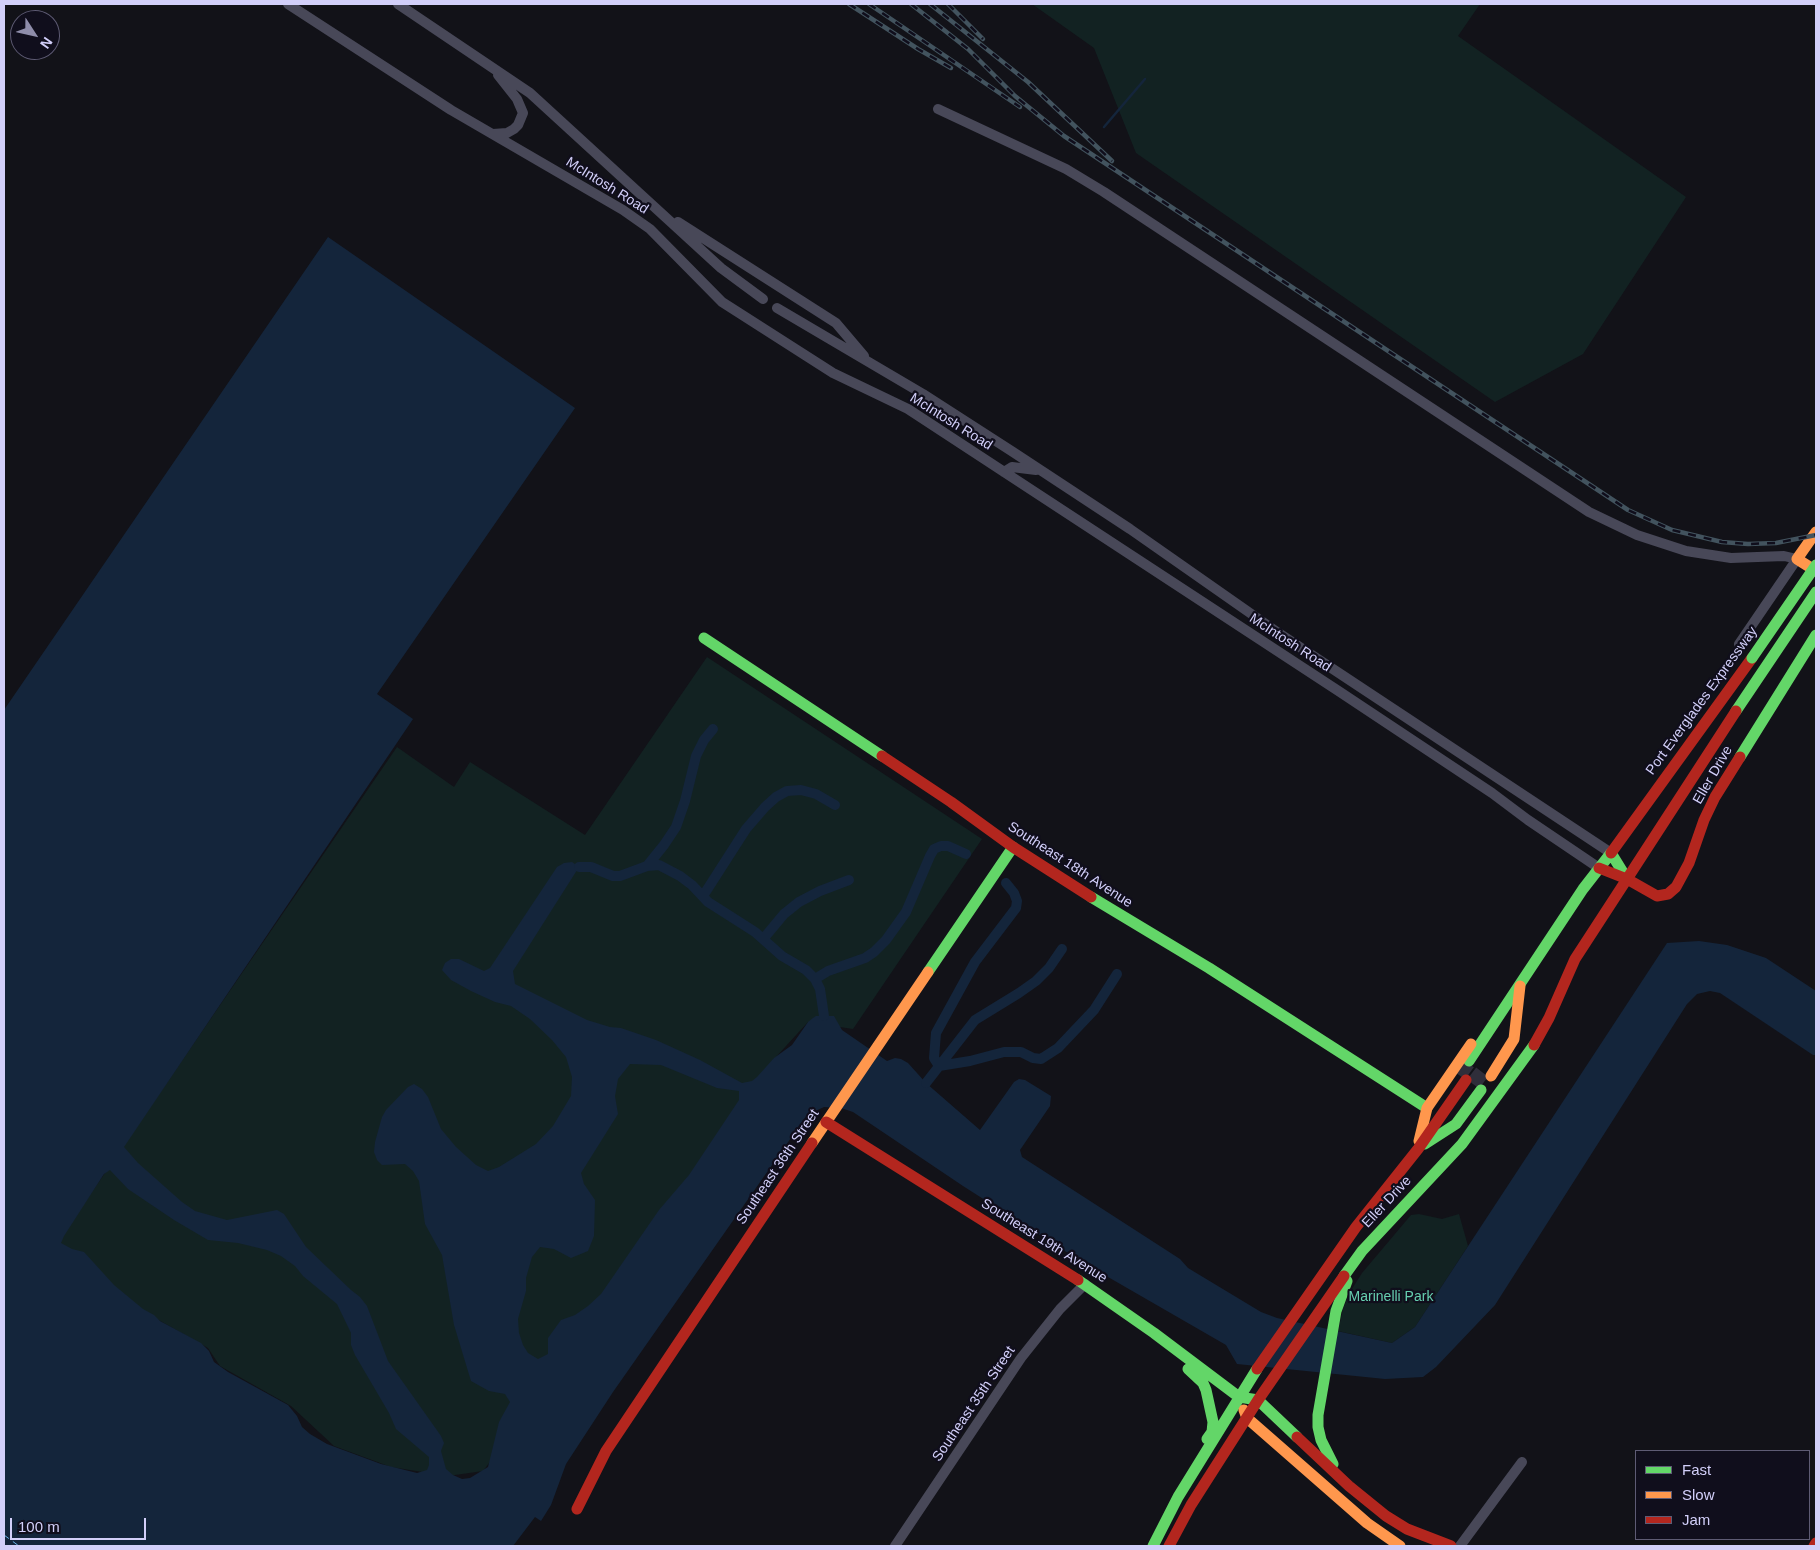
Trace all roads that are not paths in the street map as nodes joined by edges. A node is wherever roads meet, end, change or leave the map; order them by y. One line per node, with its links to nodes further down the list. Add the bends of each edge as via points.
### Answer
1 (288, 4): 5 (street, McIntosh Road)
2 (398, 4): 3 (street, McIntosh Road)
3 (490, 66): 5 (street, via 517,100 523,113 514,130); 6 (street, McIntosh Road, via 530,93)
4 (938, 109): 13 (street, via 1066,169 1104,192 1589,512 1637,535 1686,551 1731,558 1784,556)
5 (493, 134): 10 (street, McIntosh Road, via 644,224 722,302 833,373 908,410)
6 (659, 211): 7 (street, McIntosh Road, via 721,268); 9 (street, McIntosh Road, via 836,323)
7 (763, 299)
8 (777, 308): 9 (street, McIntosh Road)
9 (869, 362): 11 (street, McIntosh Road)
10 (1004, 472): 11 (street, via 1012,467); 22 (street, McIntosh Road, via 1492,793)
11 (1042, 472): 21 (street, McIntosh Road)
12 (1816, 532): 13 (main road)
13 (1798, 559): 15 (main road); 19 (street)
14 (1816, 565): 21 (main road, Port Everglades Expressway, bridge)
15 (1816, 571)
16 (1816, 592): 23 (main road)
17 (1816, 635): 23 (main road, Eller Drive, via 1715,797 1676,887 1668,894 1657,896)
18 (704, 638): 20 (main road, Southeast 18th Avenue, via 951,802)
19 (1739, 644)
20 (1013, 847): 25 (main road, Southeast 18th Avenue); 26 (main road, Southeast 36th Street)
21 (1611, 853): 22 (main road, Eller Drive); 23 (main road, Eller Drive)
22 (1600, 868): 23 (main road, Eller Drive); 24 (main road, Eller Drive)
23 (1627, 879): 28 (main road, Eller Drive, via 1575,959 1532,1048)
24 (1520, 982): 24 (main road, Eller Drive, via 1497,1033 1480,1068 1514,1039); 25 (main road, Eller Drive, via 1461,1057)
25 (1427, 1108): 29 (main road, Eller Drive)
26 (826, 1122): 32 (main road, Southeast 19th Avenue); 40 (main road, Southeast 36th Street, via 606,1452)
27 (1456, 1124): 28 (main road); 29 (main road, Eller Drive); 29 (main road, Eller Drive, via 1470,1083)
28 (1470, 1134): 31 (main road, Eller Drive)
29 (1418, 1149): 30 (main road, Eller Drive)
30 (1356, 1227): 31 (main road); 34 (main road, Eller Drive)
31 (1362, 1251): 35 (main road, Eller Drive); 39 (main road, via 1341,1293 1318,1415 1326,1452)
32 (1085, 1284): 33 (main road, Southeast 19th Avenue); 42 (street, Southeast 35th Street, via 1060,1309 1021,1358)
33 (1101, 1295): 34 (main road, Southeast 19th Avenue); 38 (main road, via 1107,1309 1170,1354 1195,1375 1206,1390 1212,1432 1194,1458)
34 (1239, 1397): 35 (main road, Southeast 19th Avenue); 36 (main road); 38 (main road, Eller Drive)
35 (1258, 1400): 36 (main road, Eller Drive); 39 (main road)
36 (1247, 1418): 44 (main road, Eller Drive, via 1190,1504); 45 (main road, via 1367,1523)
37 (1522, 1462): 47 (street)
38 (1185, 1486): 43 (main road, Eller Drive)
39 (1348, 1486): 46 (main road, via 1397,1523)
40 (577, 1509)
41 (1816, 1543): 48 (main road)
42 (895, 1546)
43 (1153, 1546)
44 (1169, 1546)
45 (1400, 1546)
46 (1451, 1546)
47 (1460, 1546)
48 (1814, 1546)

